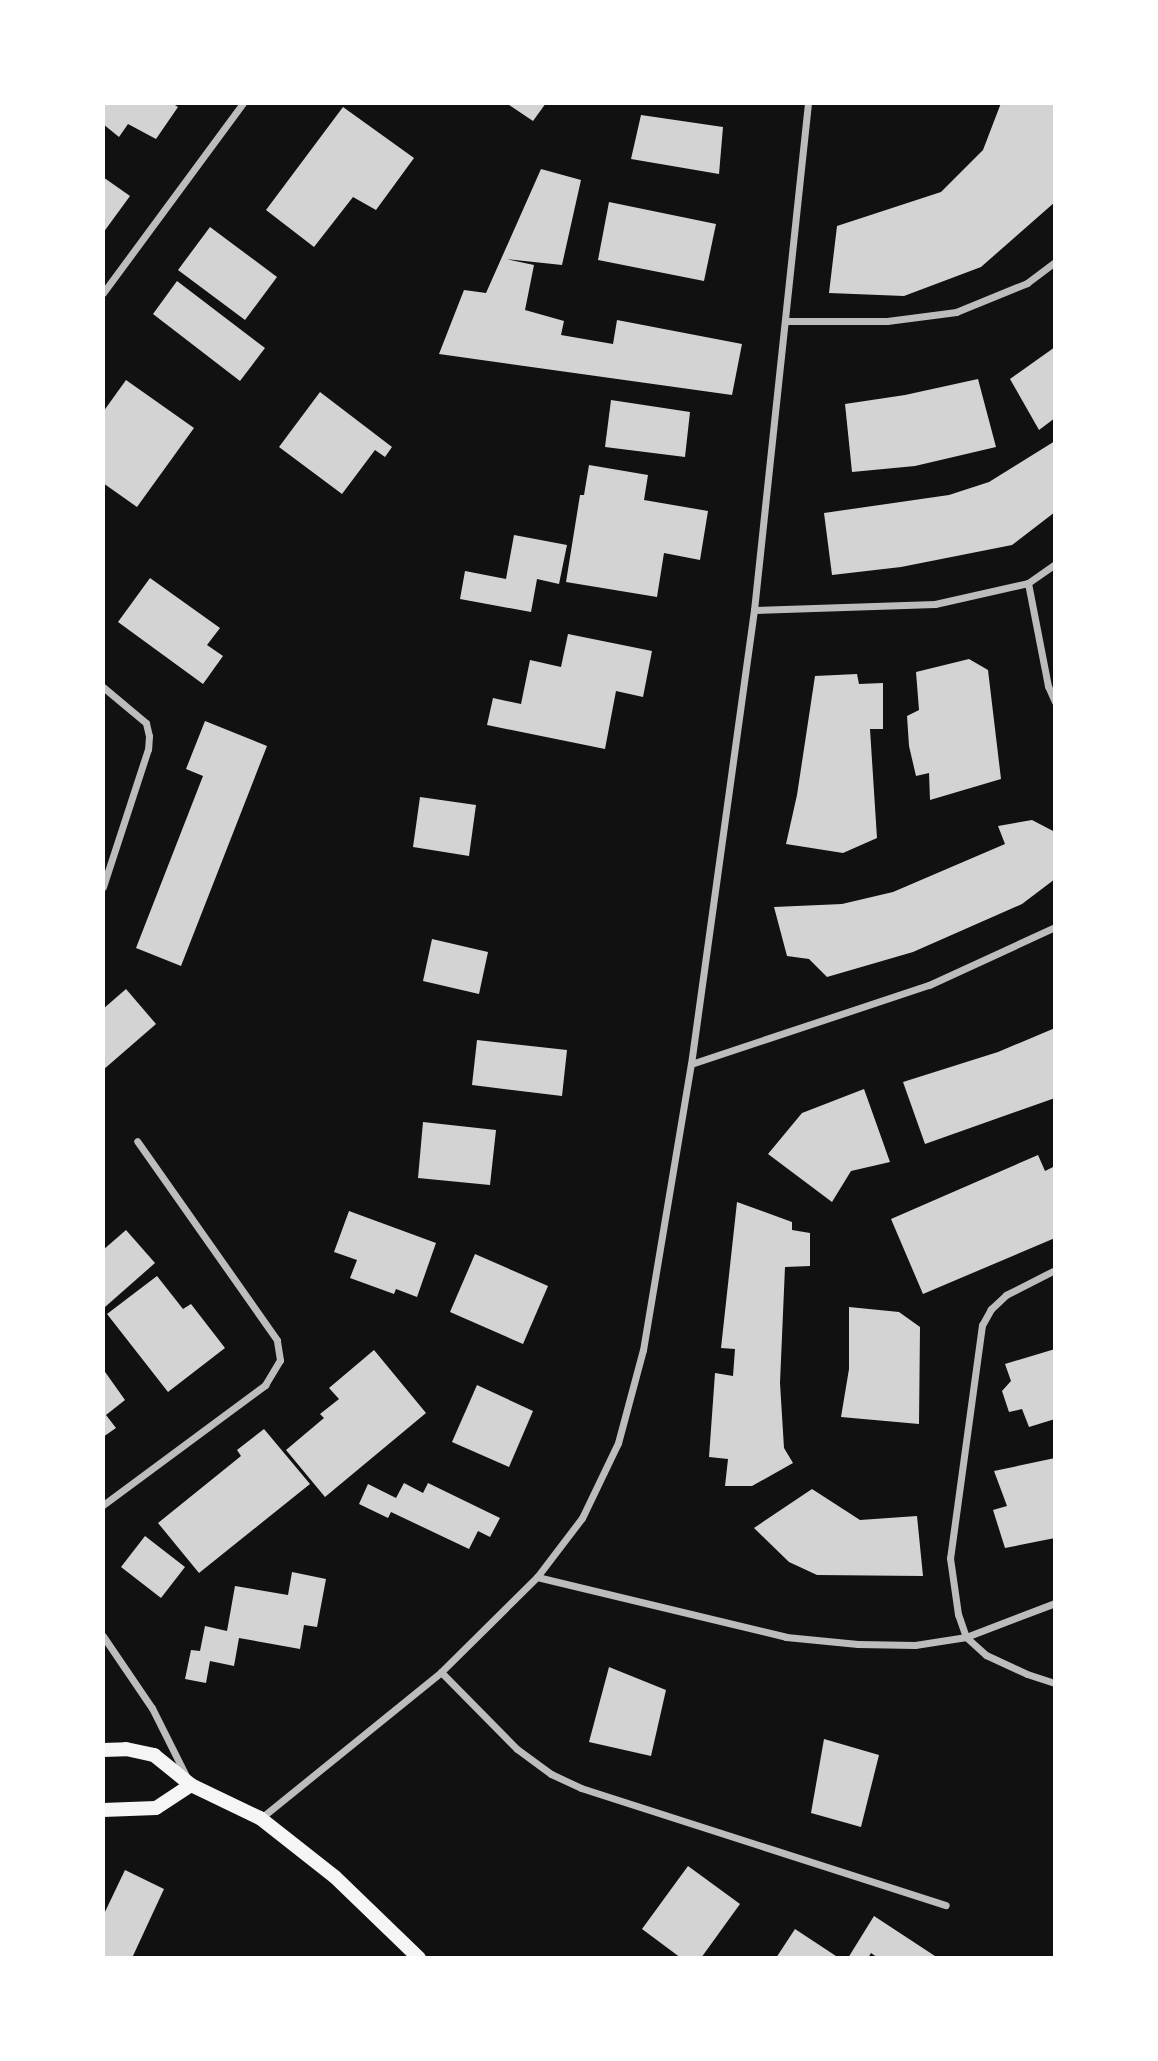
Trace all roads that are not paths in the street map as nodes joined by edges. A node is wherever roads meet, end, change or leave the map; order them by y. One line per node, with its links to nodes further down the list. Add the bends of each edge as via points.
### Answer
1 (243, 103): 4 (street)
2 (808, 103): 5 (street)
3 (1055, 262): 5 (street, via 1027,282 956,312 887,321)
4 (103, 293)
5 (785, 321): 8 (street)
6 (1055, 564): 7 (street)
7 (1028, 583): 8 (street, via 934,604); 10 (street)
8 (754, 610): 13 (street)
9 (103, 687): 11 (street, via 146,723 149,736)
10 (1055, 702)
11 (103, 887)
12 (1055, 927): 13 (street, via 929,985)
13 (691, 1064): 17 (street, via 643,1350 618,1443 582,1518)
14 (137, 1140): 16 (street, via 277,1340 281,1360 265,1385)
15 (1055, 1270): 20 (street, via 1006,1295 990,1309 982,1325 950,1558)
16 (103, 1505)
17 (537, 1577): 20 (street, via 786,1637 915,1645); 21 (street)
18 (1055, 1604): 20 (street)
19 (103, 1636): 24 (street, via 167,1733)
20 (966, 1637): 22 (street, via 986,1655)
21 (441, 1672): 26 (street); 27 (street, via 517,1749 551,1774 581,1788)
22 (1055, 1683)
23 (103, 1750): 24 (main road, via 154,1755)
24 (191, 1785): 25 (main road, via 156,1808); 26 (main road)
25 (103, 1810)
26 (261, 1818): 28 (main road, via 335,1877)
27 (946, 1905)
28 (419, 1958)

